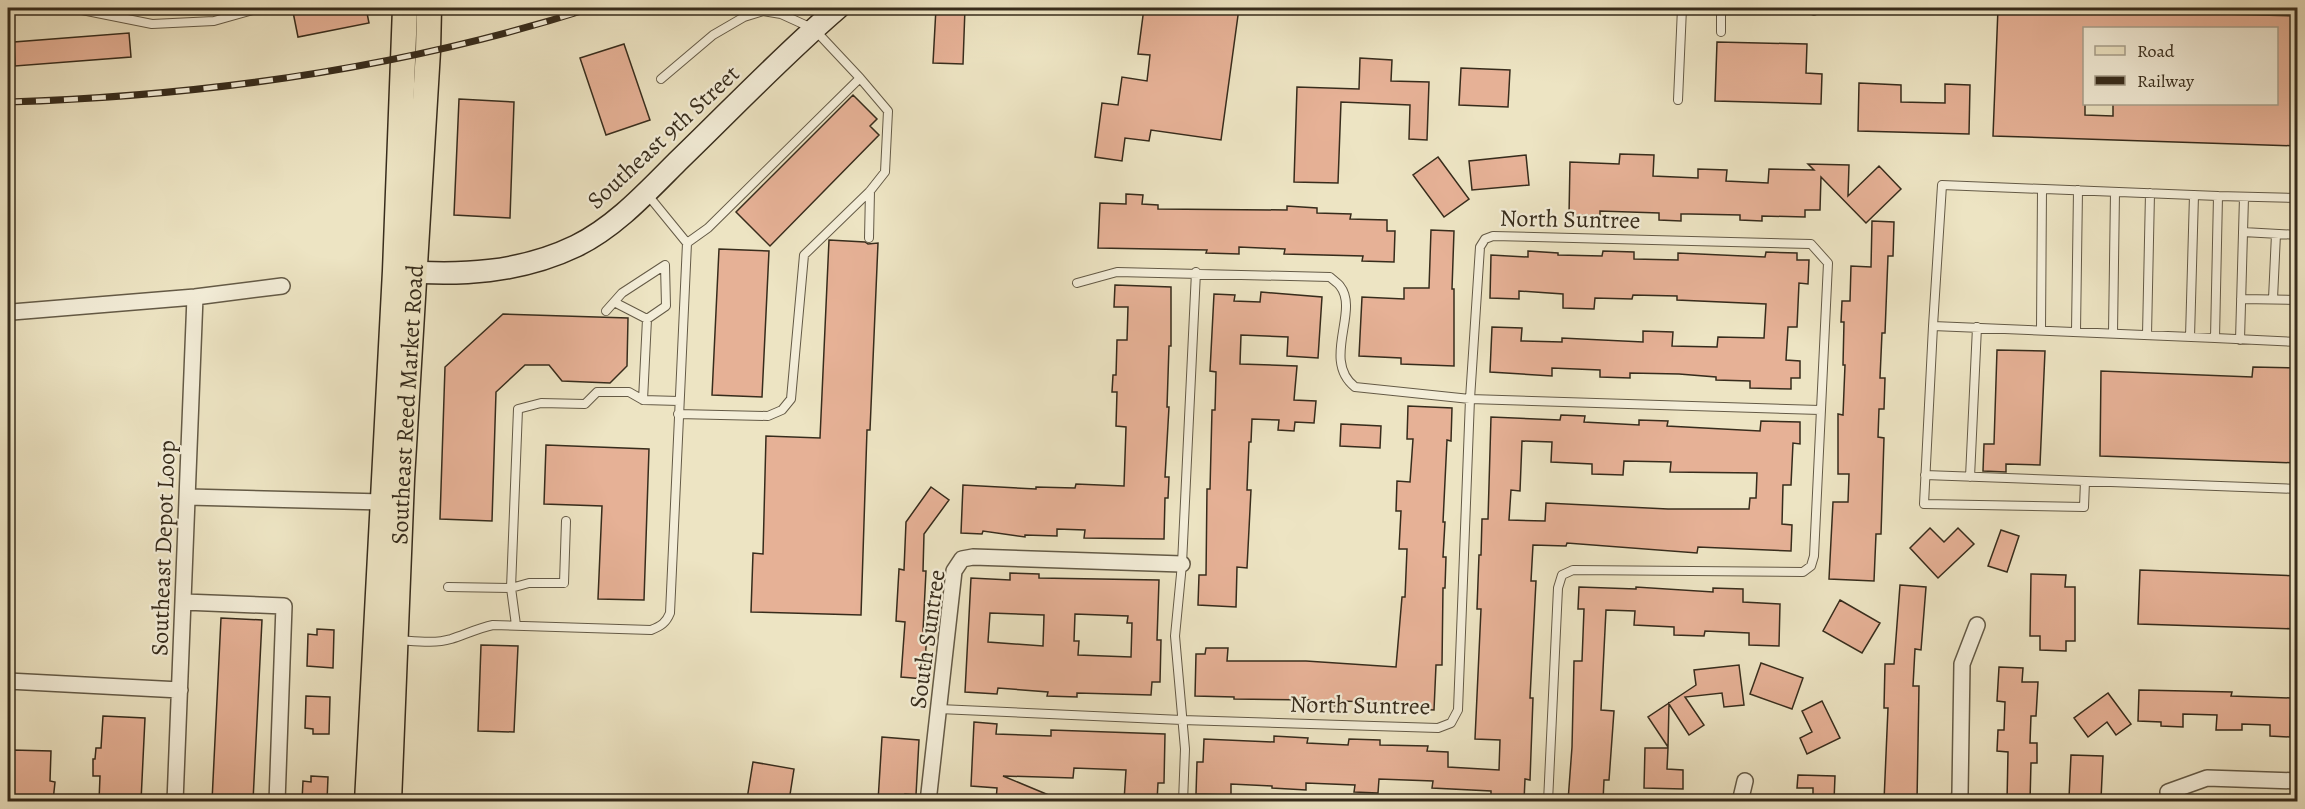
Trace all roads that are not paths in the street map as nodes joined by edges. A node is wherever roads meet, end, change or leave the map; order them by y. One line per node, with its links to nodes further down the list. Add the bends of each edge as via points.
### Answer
1 (72, 8): 2 (lane, via 152,24 214,21)
2 (260, 8)
3 (405, 8): 28 (main road, Southeast Reed Market Road)
4 (429, 8): 28 (main road, Southeast Reed Market Road)
5 (837, 8): 8 (street, Southeast 9th Street)
6 (1682, 8): 12 (lane)
7 (1721, 8): 9 (lane)
8 (814, 29): 10 (lane); 11 (lane, via 763,11 744,17 713,35); 16 (street, Southeast 9th Street)
9 (1720, 32)
10 (860, 78): 14 (lane, via 888,111 885,172); 27 (lane, via 708,228)
11 (661, 79)
12 (1678, 100)
13 (2042, 189): 15 (lane); 40 (lane, via 1942,184); 42 (lane)
14 (870, 190): 26 (lane); 54 (lane, via 804,255 791,399 782,410 768,416)
15 (2078, 190): 17 (lane); 43 (lane)
16 (646, 192): 27 (lane); 28 (street, Southeast 9th Street, via 607,226 577,245 538,261 467,273)
17 (2115, 192): 18 (lane); 44 (lane)
18 (2150, 193): 19 (lane); 45 (lane)
19 (2194, 195): 20 (lane); 46 (lane)
20 (2218, 196): 21 (lane); 47 (lane)
21 (2244, 197): 22 (lane); 23 (lane)
22 (2298, 198)
23 (2243, 232): 24 (lane); 33 (lane)
24 (2276, 234): 25 (lane); 34 (lane)
25 (2298, 235)
26 (869, 238)
27 (687, 243): 52 (lane)
28 (405, 271): 60 (main road, Southeast Reed Market Road); 68 (main road, Southeast Reed Market Road)
29 (1196, 272): 30 (lane, via 1117,272); 50 (lane, via 1329,277 1341,286 1346,299 1340,365 1346,380 1355,387); 62 (lane)
30 (1077, 282)
31 (282, 286): 32 (street)
32 (195, 297): 38 (street); 59 (street, Southeast Depot Loop)
33 (2241, 298): 34 (lane); 48 (lane)
34 (2273, 299): 35 (lane)
35 (2298, 300)
36 (614, 302): 37 (lane); 39 (lane); 39 (lane, via 665,265 666,306)
37 (606, 311)
38 (8, 314)
39 (647, 319): 51 (lane)
40 (1932, 326): 41 (lane); 55 (lane)
41 (1977, 327): 42 (lane); 56 (lane)
42 (2041, 330): 43 (lane)
43 (2076, 331): 44 (lane)
44 (2113, 333): 45 (lane)
45 (2147, 335): 46 (lane)
46 (2190, 337): 47 (lane)
47 (2215, 338): 48 (lane)
48 (2240, 339): 49 (lane)
49 (2298, 342)
50 (1470, 399): 53 (lane); 53 (lane, North Suntree, via 1480,247 1485,239 1493,236 1811,244 1828,263); 72 (lane, North Suntree, via 1458,710 1451,723 1438,728)
51 (644, 400): 52 (lane); 64 (lane, via 629,392 597,392 585,404 541,403 518,409)
52 (679, 401): 54 (lane)
53 (1820, 410): 82 (lane, North Suntree, via 1814,556 1811,566 1803,572 1573,570 1562,575 1558,588)
54 (678, 414): 66 (lane, via 667,621 651,630)
55 (1925, 476): 56 (lane); 57 (lane, via 1924,504 2084,507)
56 (1970, 477): 57 (lane)
57 (2085, 481): 58 (lane)
58 (2298, 489)
59 (188, 497): 60 (street); 65 (street, Southeast Depot Loop)
60 (383, 502): 78 (main road, Southeast Reed Market Road)
61 (566, 521): 64 (lane, via 564,584 529,583)
62 (1182, 564): 71 (street, South Suntree, via 973,556 962,559 954,571); 72 (lane, via 1175,636)
63 (448, 587): 64 (lane)
64 (511, 588): 66 (lane)
65 (184, 602): 70 (street, Southeast Depot Loop); 77 (street, via 284,606)
66 (516, 625): 68 (lane, via 473,629 451,639)
67 (1977, 625): 84 (street, via 1962,664)
68 (396, 640): 79 (main road, Southeast Reed Market Road)
69 (8, 681): 70 (street)
70 (180, 690): 76 (street, Southeast Depot Loop)
71 (939, 709): 72 (lane, North Suntree); 80 (street, South Suntree)
72 (1182, 720): 81 (lane)
73 (1744, 781): 83 (street)
74 (2298, 781): 75 (street, via 2207,778)
75 (2168, 792)
76 (175, 801)
77 (277, 801)
78 (367, 801)
79 (389, 801)
80 (928, 801)
81 (1183, 801)
82 (1548, 801)
83 (1740, 801)
84 (1958, 801)

